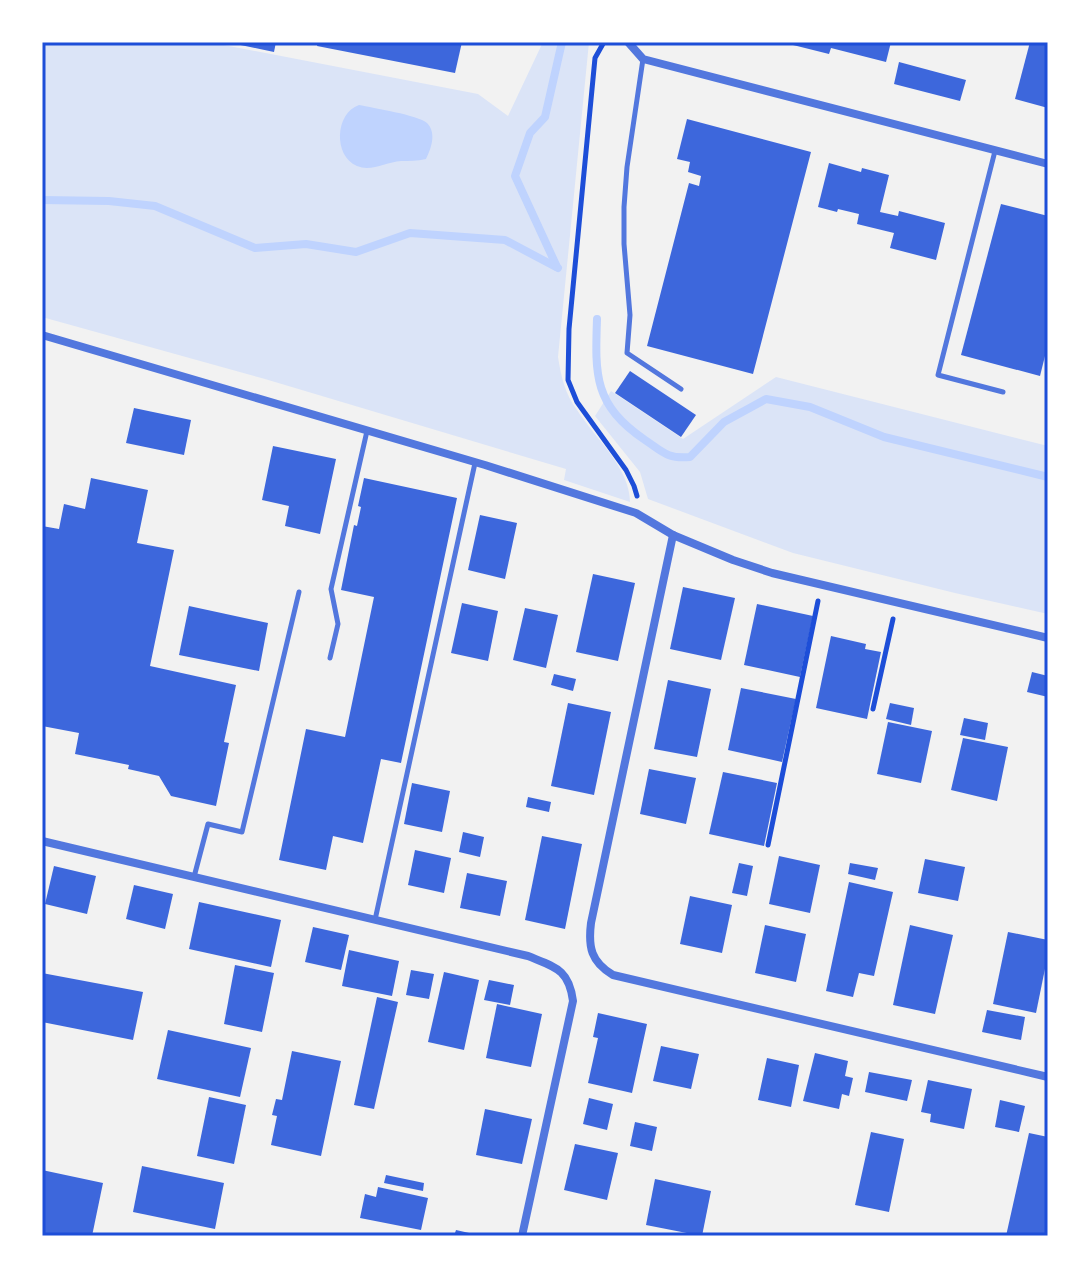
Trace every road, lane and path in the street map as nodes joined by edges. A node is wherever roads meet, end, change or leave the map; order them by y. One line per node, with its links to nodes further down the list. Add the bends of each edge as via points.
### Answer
1 (604, 42): 11 (path, via 595,58 568,380 577,402 630,478)
2 (628, 42): 3 (street)
3 (643, 59): 4 (street); 7 (lane, via 626,180 627,353)
4 (995, 151): 5 (street); 8 (lane, via 938,375)
5 (1048, 164)
6 (42, 335): 9 (street)
7 (681, 389)
8 (1003, 392)
9 (367, 431): 10 (street); 17 (lane, via 331,589 338,624)
10 (475, 463): 11 (street); 22 (lane)
11 (636, 513): 12 (street)
12 (673, 535): 13 (street, via 772,573); 23 (street, via 591,923 591,950 602,969)
13 (821, 584): 15 (street); 20 (path)
14 (299, 592): 21 (lane, via 242,832 208,824)
15 (897, 602): 16 (street); 18 (path)
16 (1048, 638)
17 (330, 658)
18 (873, 709)
19 (42, 841): 21 (street)
20 (768, 845)
21 (194, 877): 22 (street)
22 (375, 920): 24 (street, via 528,956 557,968 571,985 573,1001)
23 (1048, 1077)
24 (522, 1236)

